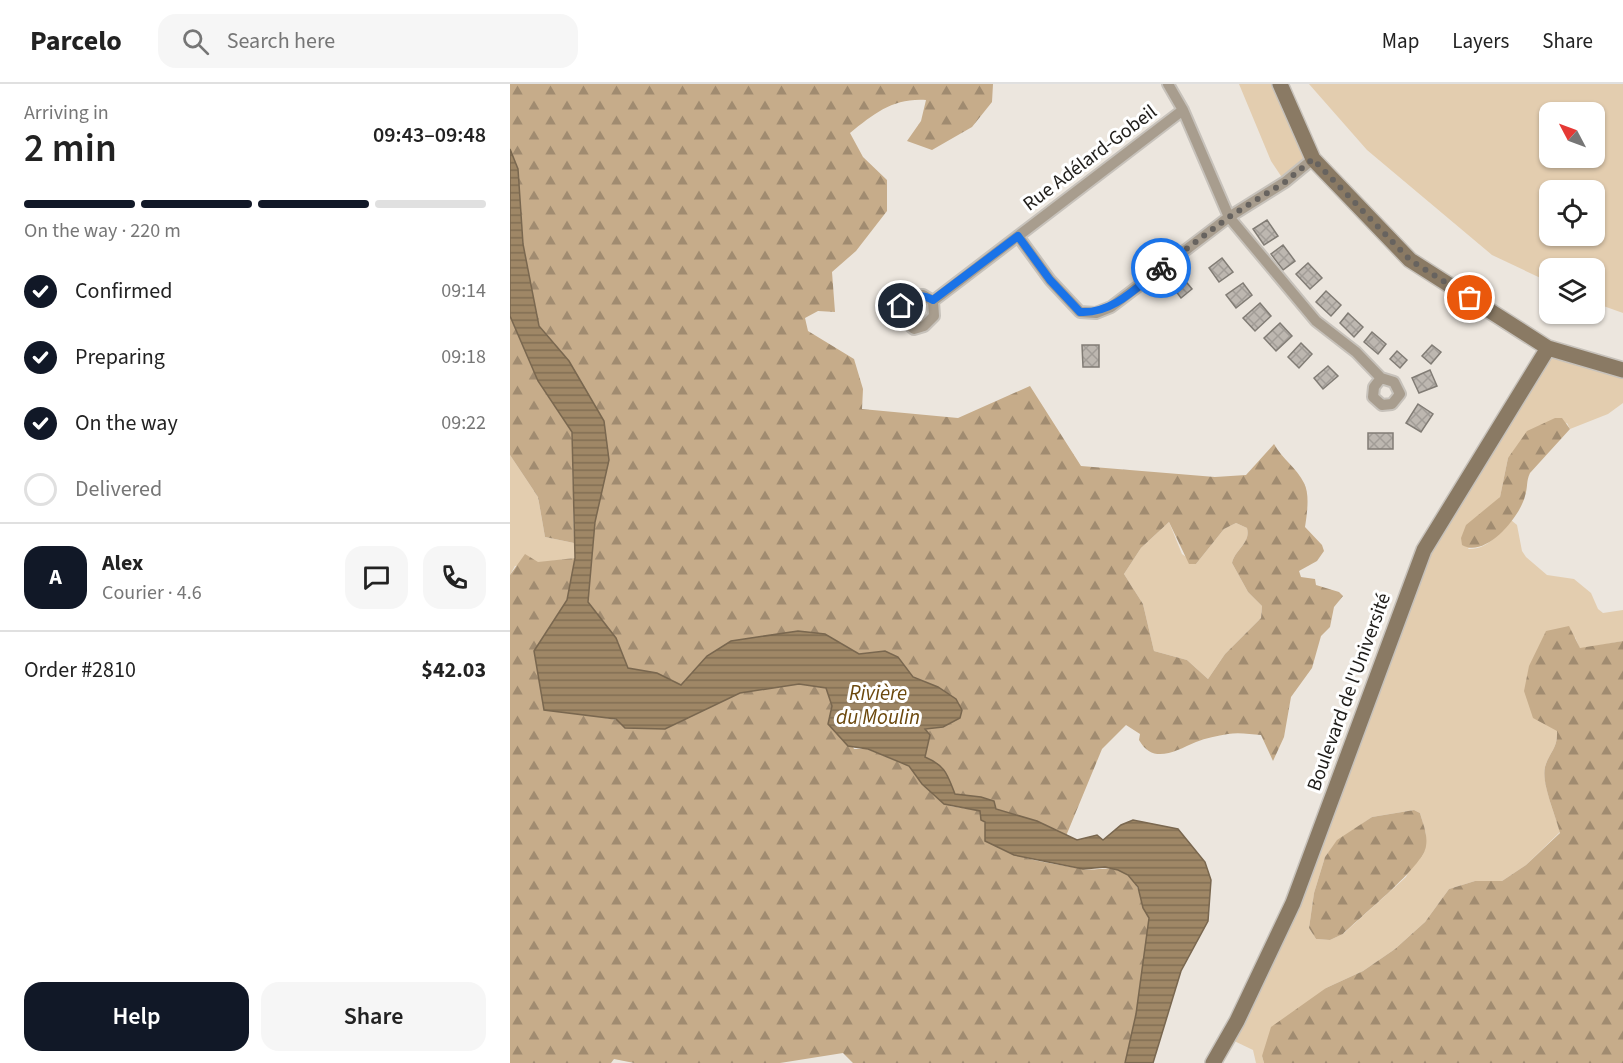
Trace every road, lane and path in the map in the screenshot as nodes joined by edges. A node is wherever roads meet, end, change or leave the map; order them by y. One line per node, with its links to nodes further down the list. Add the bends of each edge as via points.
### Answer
1 (1168, 84): 3 (street)
2 (1280, 84): 4 (main road)
3 (1183, 110): 5 (street); 6 (street, Rue Adélard-Gobeil)
4 (1313, 159): 5 (street, via 1285,182); 8 (main road, via 1410,260)
5 (1229, 217): 6 (street, via 1111,307 1096,313 1080,312 1050,280); 10 (street, via 1316,321 1356,352)
6 (1018, 236): 7 (street, Rue Adélard-Gobeil)
7 (933, 300)
8 (1548, 348): 9 (main road); 11 (main road, Boulevard de l'Université, via 1424,550 1293,903 1237,1022)
9 (1623, 370)
10 (1381, 378)
11 (1213, 1063)

